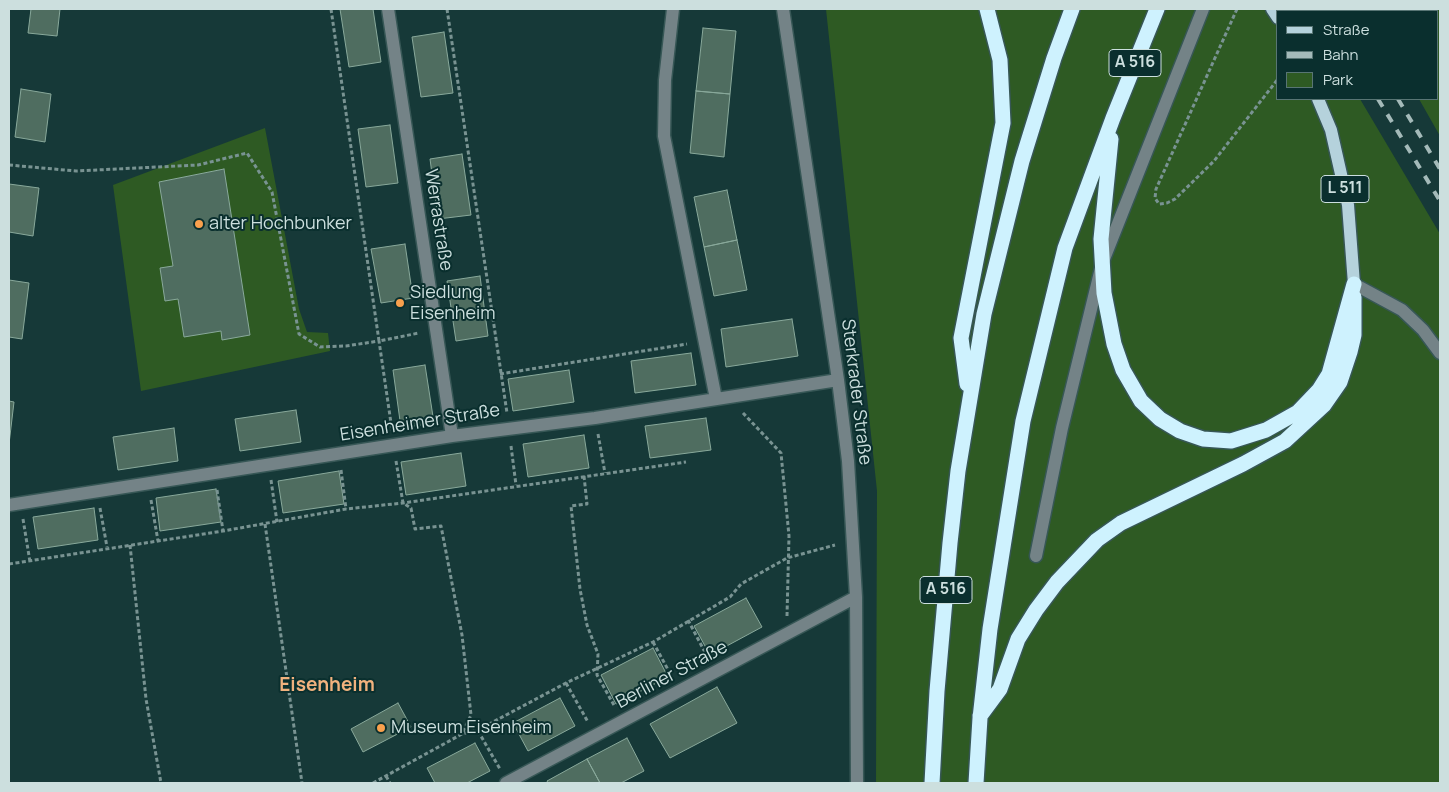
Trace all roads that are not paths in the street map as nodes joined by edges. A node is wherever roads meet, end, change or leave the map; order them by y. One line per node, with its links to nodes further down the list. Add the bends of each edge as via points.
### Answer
1 (388, 9): 16 (street, Werrastraße)
2 (673, 9): 15 (street, via 665,80 664,136 704,342)
3 (783, 9): 13 (street, Sterkrader Straße)
4 (987, 9): 14 (highway, via 1000,60 1003,123 961,338)
5 (1072, 9): 14 (highway, A 516, via 1017,179 984,314)
6 (1157, 9): 9 (highway, A 516)
7 (1204, 9): 10 (street)
8 (1318, 100): 11 (main road, L 511, via 1331,130 1345,186)
9 (1113, 118): 10 (highway, via 1101,239); 20 (highway, A 516, via 1065,248 1023,421 996,590)
10 (1102, 264): 11 (highway, via 1114,344 1131,387 1146,407 1167,424 1193,437 1220,442 1266,430 1298,412 1312,398 1329,374); 18 (street, via 1062,428)
11 (1354, 284): 12 (street, via 1402,310); 20 (highway, via 1354,334 1350,352 1340,382 1324,405 1285,441 1121,524 1080,555 1036,610 1018,639 1000,689)
12 (1440, 353)
13 (838, 380): 15 (street, Eisenheimer Straße); 19 (street, Sterkrader Straße, via 848,460)
14 (969, 398): 23 (highway, A 516, via 950,543)
15 (722, 399): 16 (street, Eisenheimer Straße)
16 (452, 436): 17 (street, Eisenheimer Straße)
17 (15, 504)
18 (1036, 556)
19 (856, 597): 21 (street, Berliner Straße); 22 (street, Sterkrader Straße)
20 (980, 718): 24 (highway, A 516)
21 (507, 783)
22 (857, 783)
23 (932, 783)
24 (976, 783)

